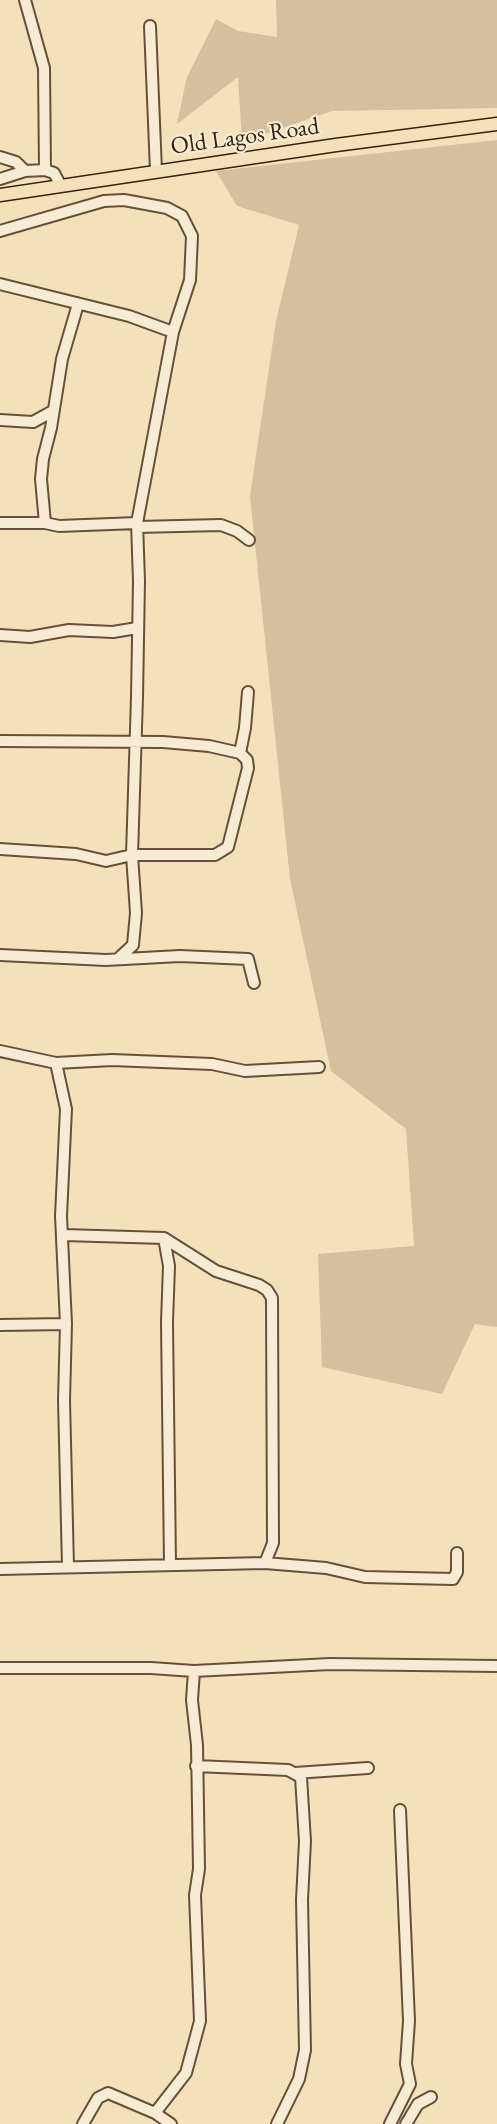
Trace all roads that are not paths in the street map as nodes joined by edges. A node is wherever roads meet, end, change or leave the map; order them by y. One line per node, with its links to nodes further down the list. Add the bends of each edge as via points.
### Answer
1 (25, 0): 5 (street, via 44,68)
2 (150, 26): 7 (street)
3 (497, 124): 7 (main road, Old Lagos Road)
4 (0, 157): 6 (street, via 16,162)
5 (45, 170): 6 (street); 9 (street, via 54,173)
6 (25, 171): 8 (street)
7 (156, 171): 9 (main road, Old Lagos Road)
8 (0, 179)
9 (61, 186): 10 (main road, Old Lagos Road)
10 (0, 195)
11 (0, 231): 14 (street, via 104,201 151,204 182,216 192,236 190,280)
12 (0, 284): 13 (street)
13 (78, 304): 14 (street); 15 (street, via 62,359)
14 (173, 332): 19 (street)
15 (53, 411): 16 (street, via 33,422); 18 (street, via 41,479)
16 (0, 420)
17 (0, 523): 18 (street)
18 (45, 523): 19 (street)
19 (136, 525): 20 (street, via 221,525); 21 (street)
20 (249, 540)
21 (137, 628): 22 (street, via 113,632 69,630 30,637); 25 (street)
22 (0, 635)
23 (248, 692): 26 (street)
24 (0, 741): 25 (street)
25 (135, 742): 26 (street, via 209,746); 28 (street)
26 (240, 753): 28 (street, via 248,768 228,847 216,855)
27 (0, 849): 28 (street, via 76,854 106,861)
28 (132, 855): 30 (street, via 135,938)
29 (0, 955): 30 (street)
30 (120, 958): 31 (street, via 248,959)
31 (254, 982)
32 (0, 1051): 33 (street)
33 (56, 1063): 34 (street, via 112,1060 212,1064 244,1071); 35 (street, via 66,1109 61,1166)
34 (319, 1067)
35 (64, 1235): 36 (street); 37 (street)
36 (164, 1238): 40 (street, via 216,1270 259,1285 272,1298 273,1543); 41 (street, via 169,1266)
37 (66, 1324): 38 (street); 42 (street)
38 (0, 1325)
39 (457, 1553): 40 (street, via 453,1579 365,1577 326,1568)
40 (265, 1563): 41 (street)
41 (170, 1565): 42 (street)
42 (68, 1567): 43 (street)
43 (0, 1569)
44 (497, 1666): 46 (street, via 330,1664)
45 (0, 1668): 46 (street)
46 (194, 1671): 47 (street)
47 (196, 1766): 49 (street); 52 (street, via 199,1869 195,1894 200,2021 186,2073)
48 (368, 1768): 49 (street)
49 (295, 1773): 55 (street, via 301,1777 305,1835 305,2050 298,2079)
50 (400, 1810): 56 (street, via 409,2021 406,2064 410,2084)
51 (432, 2097): 57 (street, via 418,2104)
52 (155, 2113): 53 (street, via 116,2095 103,2094); 54 (street)
53 (83, 2124)
54 (171, 2124)
55 (277, 2124)
56 (390, 2124)
57 (406, 2124)

